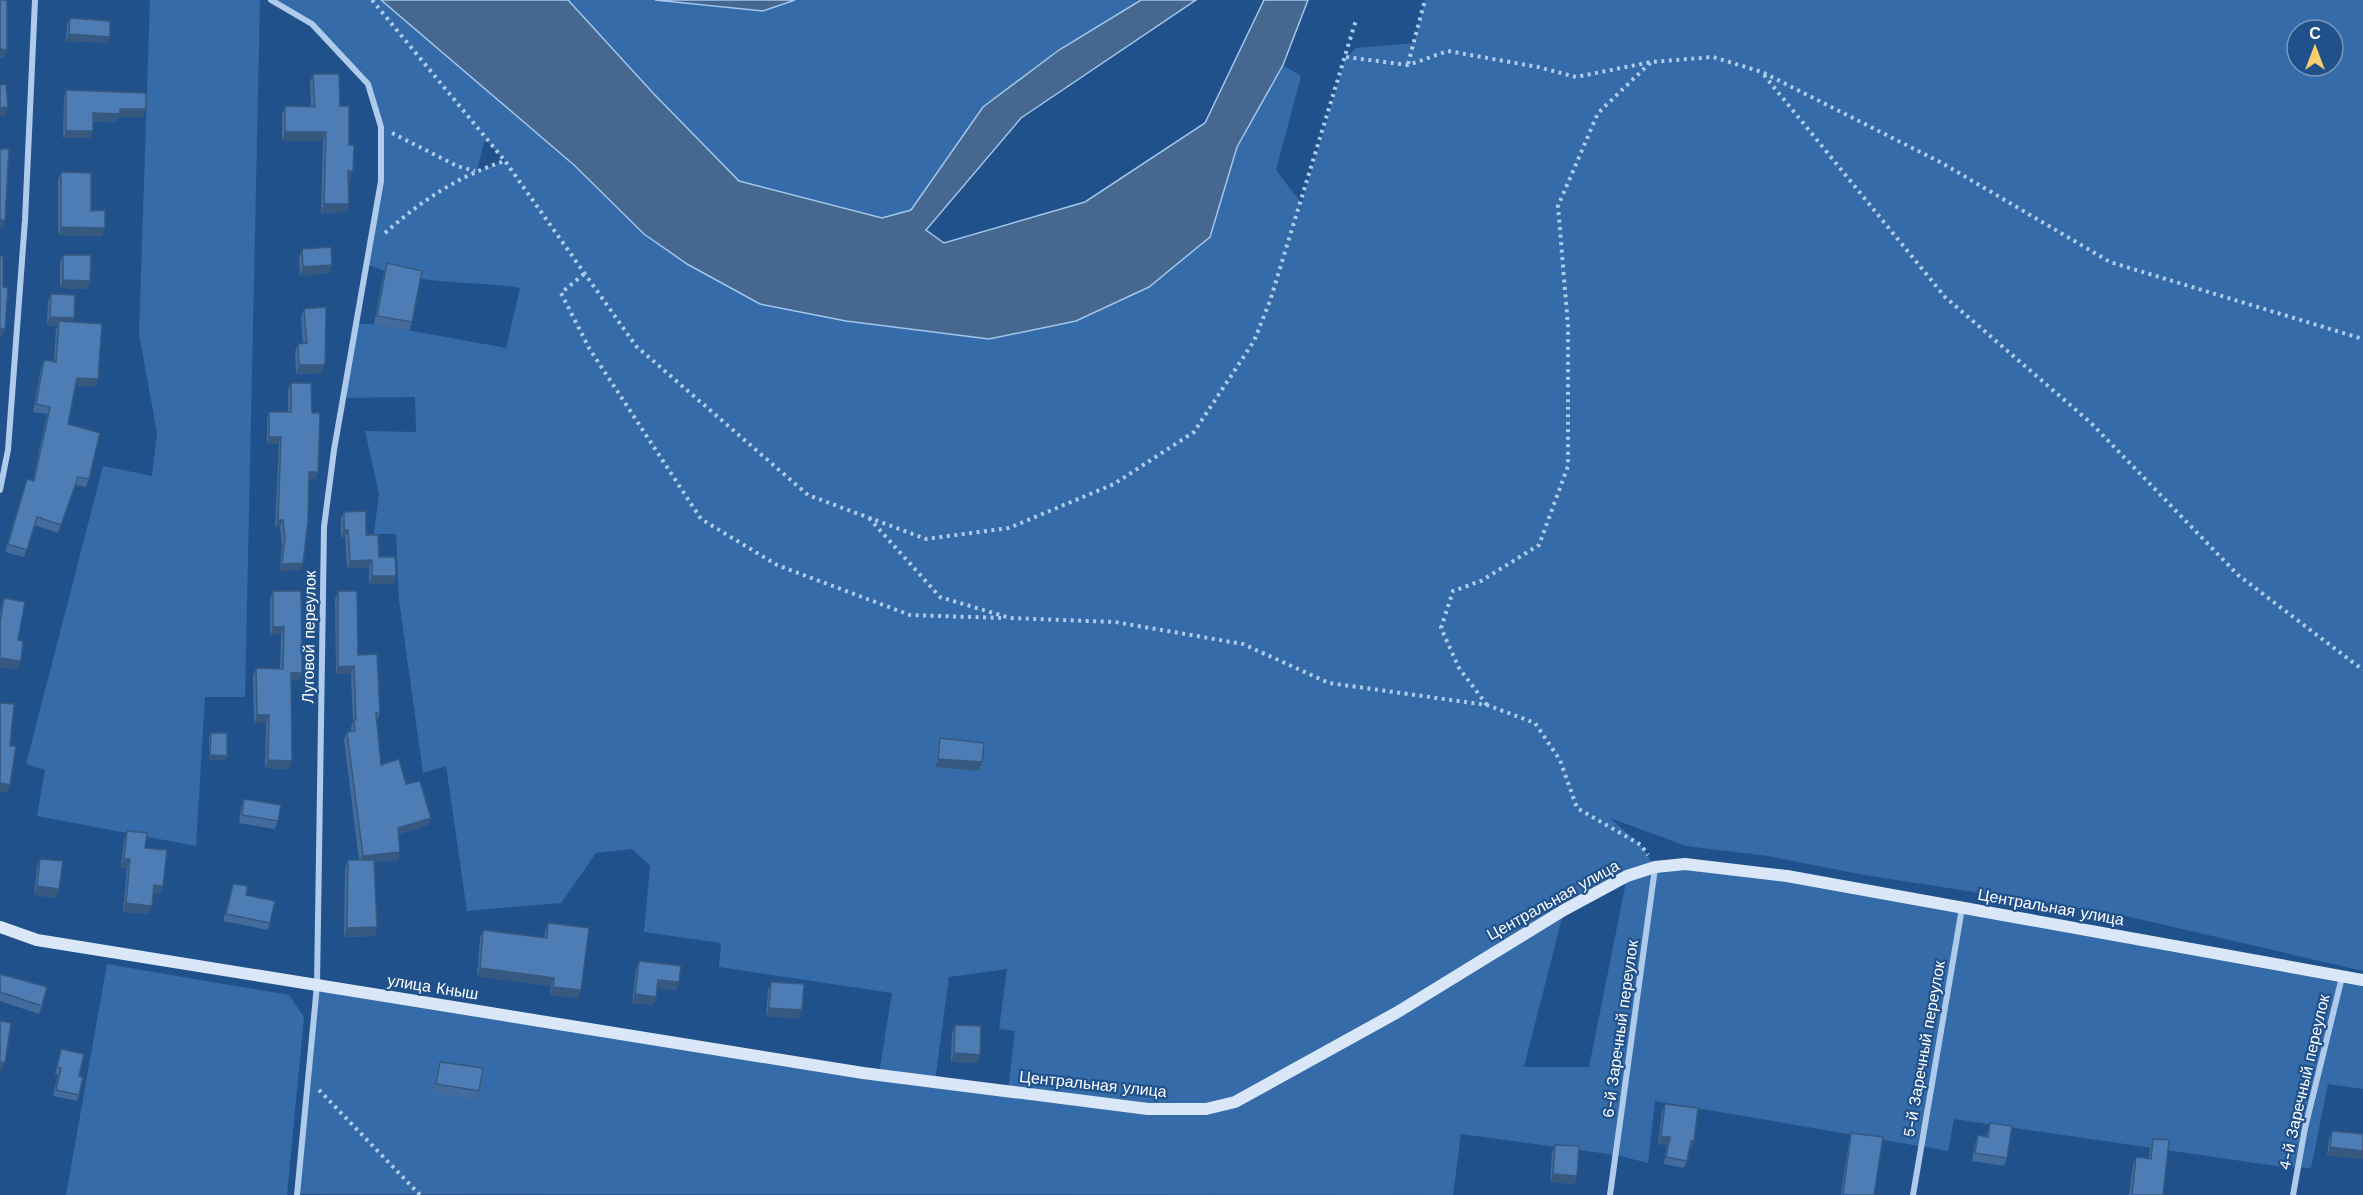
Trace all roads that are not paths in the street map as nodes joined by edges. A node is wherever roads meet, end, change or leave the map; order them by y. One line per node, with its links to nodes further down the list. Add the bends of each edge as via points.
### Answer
1 (35, 0): 3 (street, via 9,450)
2 (271, 0): 9 (street, Луговой переулок, via 312,24 368,84 381,127 381,181 324,527)
3 (0, 490)
4 (1655, 867): 5 (street, Центральная улица, via 1685,864 1787,876); 10 (street, Центральная улица, via 1627,876 1564,910 1396,1012 1235,1102 1206,1109 1148,1109); 12 (street, 6-й Заречный переулок)
5 (1962, 908): 7 (street, Центральная улица); 13 (street, 5-й Заречный переулок)
6 (0, 927): 9 (street, улица Кныш, via 37,940)
7 (2343, 976): 8 (street, Центральная улица); 14 (street, 4-й Заречный переулок, via 2305,1128)
8 (2363, 980)
9 (316, 985): 10 (street, улица Кныш); 11 (street, Луговой переулок)
10 (863, 1073)
11 (297, 1195)
12 (1610, 1195)
13 (1913, 1195)
14 (2293, 1195)

